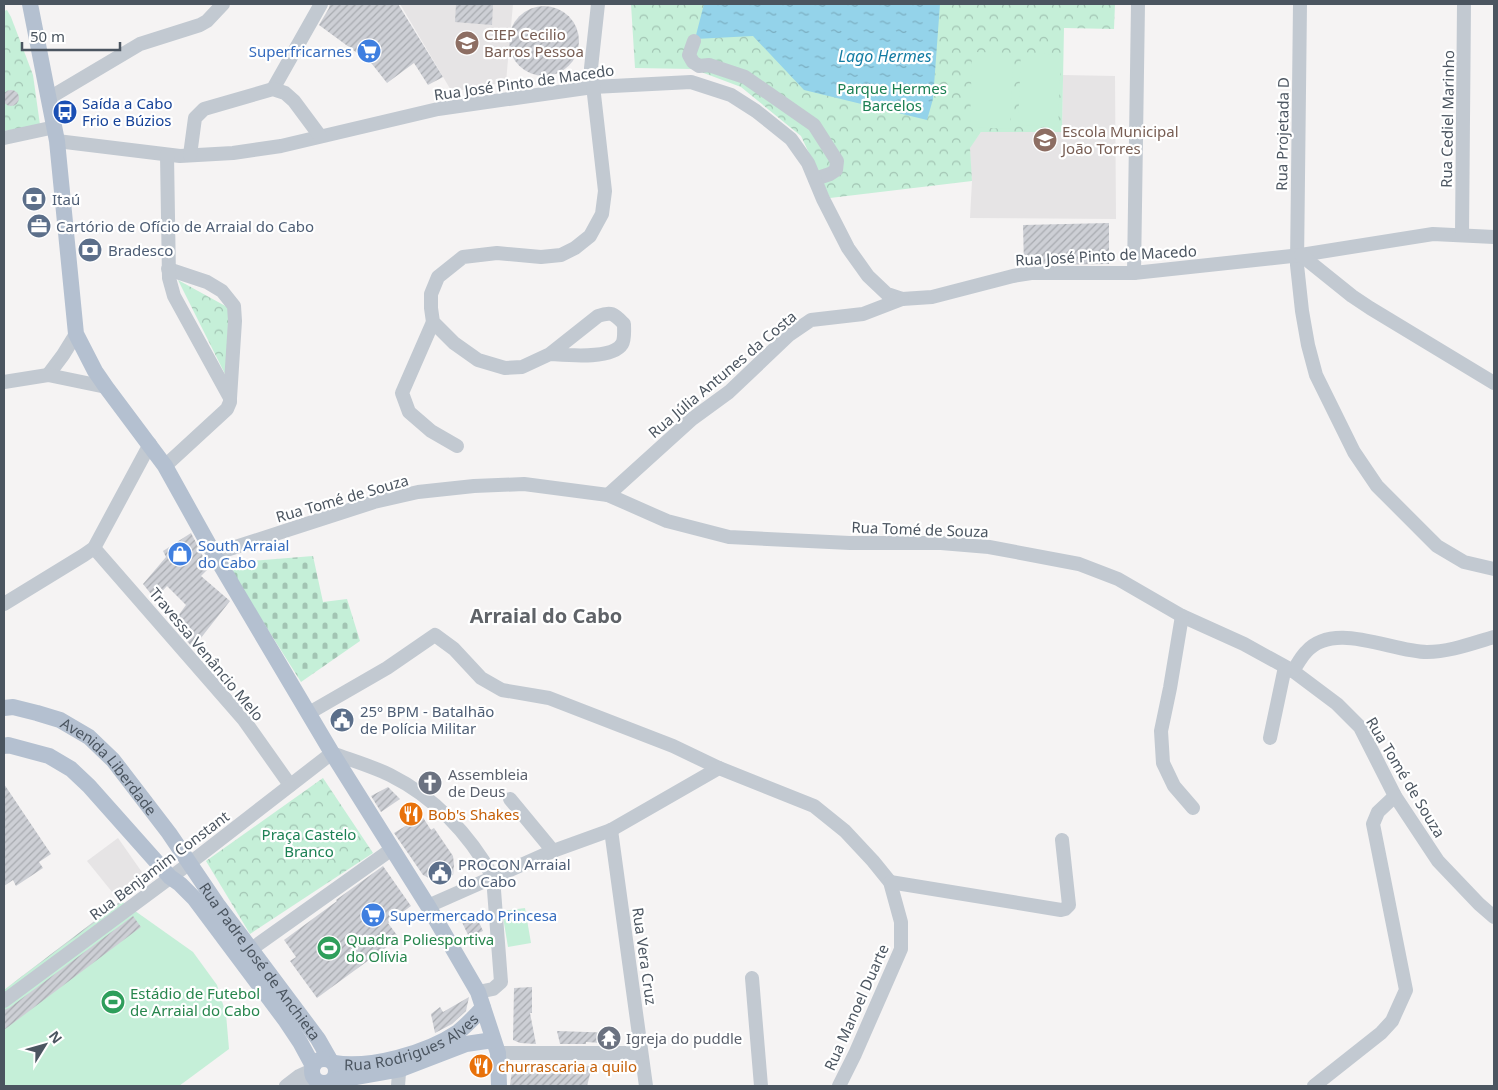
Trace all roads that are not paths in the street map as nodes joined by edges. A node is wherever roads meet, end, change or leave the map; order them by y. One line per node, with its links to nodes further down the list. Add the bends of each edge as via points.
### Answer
1 (30, 4): 11 (main road)
2 (223, 4): 11 (street, via 200,25 140,44)
3 (321, 4): 10 (street)
4 (598, 4): 9 (street, via 591,68)
5 (1138, 4): 22 (street)
6 (1300, 4): 20 (street, Rua Projetada D)
7 (1464, 4): 18 (street, Rua Cediel Marinho)
8 (694, 41): 17 (street, via 689,55 693,62 745,77 814,125 837,161 836,170)
9 (593, 86): 13 (street, Rua José Pinto de Macedo, via 438,109); 17 (street, Rua José Pinto de Macedo, via 691,82 731,95 791,139); 24 (street, via 605,191 602,214 590,236 561,255 541,257 497,253 463,257 438,277 431,294)
10 (273, 89): 13 (street, via 294,101); 16 (street, via 204,108 195,118)
11 (49, 98): 12 (main road)
12 (56, 134): 14 (street, Rua José Pinto de Macedo); 15 (street, Rua José Pinto de Macedo); 25 (main road)
13 (320, 136): 16 (street, Rua José Pinto de Macedo, via 262,149)
14 (4, 138)
15 (167, 155): 16 (street, Rua José Pinto de Macedo); 21 (street)
16 (190, 155)
17 (815, 179): 23 (street, Rua José Pinto de Macedo, via 848,248 868,276 888,294)
18 (1462, 234): 19 (street, Rua José Pinto de Macedo); 20 (street, Rua José Pinto de Macedo, via 1417,236)
19 (1494, 237)
20 (1298, 259): 22 (street, Rua José Pinto de Macedo); 29 (street, via 1370,308); 38 (street, Rua Projetada D, via 1302,311 1316,375 1354,452 1378,486 1437,546 1464,562)
21 (168, 269): 31 (street, via 174,296); 31 (street, via 207,282 222,291 234,306)
22 (1134, 273): 23 (street, Rua José Pinto de Macedo, via 1031,273 932,297)
23 (902, 299): 35 (street, Rua Júlia Antunes da Costa, via 863,314 811,320 789,335)
24 (433, 322): 26 (street, via 454,344 478,360 505,368 522,367); 33 (street, via 402,393 409,412 431,431)
25 (76, 334): 27 (street); 30 (main road)
26 (550, 354): 26 (street, via 606,354 623,342 624,324 615,315 606,313 598,316)
27 (48, 375): 28 (street); 30 (street)
28 (4, 382)
29 (1494, 383)
30 (106, 387): 32 (main road)
31 (230, 398): 34 (street, via 227,410)
32 (150, 444): 34 (main road); 36 (street)
33 (457, 446)
34 (166, 466): 37 (main road)
35 (608, 495): 37 (street, Rua Tomé de Souza, via 524,484 418,492 374,502); 40 (street, Rua Tomé de Souza, via 667,521 729,537 850,543 941,543 989,547 1079,564 1118,579)
36 (94, 548): 39 (street); 49 (street, Travessa Venâncio Melo, via 244,720)
37 (214, 554): 44 (main road)
38 (1494, 569)
39 (4, 604)
40 (1182, 616): 42 (street, Rua Tomé de Souza); 52 (street, via 1161,731 1163,763 1174,786)
41 (1494, 637): 42 (street, via 1442,651 1425,652 1341,637 1319,641)
42 (1289, 669): 45 (street); 50 (street, Rua Tomé de Souza, via 1337,704 1360,727)
43 (4, 708): 57 (main road, Avenida Liberdade, via 13,707 60,720 89,737 113,760)
44 (309, 713): 47 (main road); 48 (street, Rua Manoel Duarte, via 387,668 435,635 482,678 502,690 549,698 673,746)
45 (1270, 738)
46 (4, 746): 59 (main road, Avenida Liberdade, via 49,756 71,769)
47 (332, 753): 49 (street, Rua Benjamim Constant); 55 (main road); 58 (street, via 390,775 429,799 466,836)
48 (720, 768): 53 (street); 60 (street, Rua Manoel Duarte, via 814,806 845,831)
49 (290, 785): 57 (street, Rua Benjamim Constant)
50 (1395, 796): 62 (street, Rua Tomé de Souza, via 1438,861); 80 (street, via 1378,812 1373,824 1406,990 1392,1021 1381,1033)
51 (510, 799): 56 (street)
52 (1193, 808)
53 (611, 830): 56 (street); 70 (street, Rua Vera Cruz)
54 (1062, 840): 60 (street, via 1069,905 1061,910)
55 (392, 849): 61 (main road); 63 (street)
56 (553, 851): 58 (street)
57 (190, 863): 59 (street, Rua Benjamim Constant); 63 (main road, Rua Padre José de Anchieta)
58 (493, 876): 61 (street); 65 (street, via 501,982 493,990)
59 (170, 877): 63 (main road, Rua Padre José de Anchieta, via 194,898); 66 (street, Rua Benjamim Constant)
60 (890, 882): 79 (street, Rua Manoel Duarte, via 901,922 900,949)
61 (428, 906): 65 (main road)
62 (1494, 917)
63 (245, 954): 71 (main road, Rua Padre José de Anchieta, via 318,1039); 73 (main road, Rua Padre José de Anchieta, via 300,1042)
64 (752, 978): 78 (street)
65 (478, 992): 67 (main road)
66 (4, 1000)
67 (483, 1008): 68 (main road, Rua Rodrigues Alves); 69 (main road)
68 (462, 1038): 69 (main road, Rua Rodrigues Alves); 72 (main road, Rua Rodrigues Alves, via 442,1041)
69 (496, 1046): 70 (street, Rua Rodrigues Alves); 76 (main road)
70 (641, 1053): 77 (street, Rua Vera Cruz)
71 (332, 1061): 72 (main road, Rua Rodrigues Alves, via 352,1065); 73 (main road, via 337,1072)
72 (400, 1063): 73 (main road, Rua Rodrigues Alves); 75 (street)
73 (316, 1077): 74 (street, Rua Rodrigues Alves, via 299,1076)
74 (286, 1086)
75 (398, 1086)
76 (500, 1086)
77 (646, 1086)
78 (761, 1086)
79 (839, 1086)
80 (1314, 1086)

